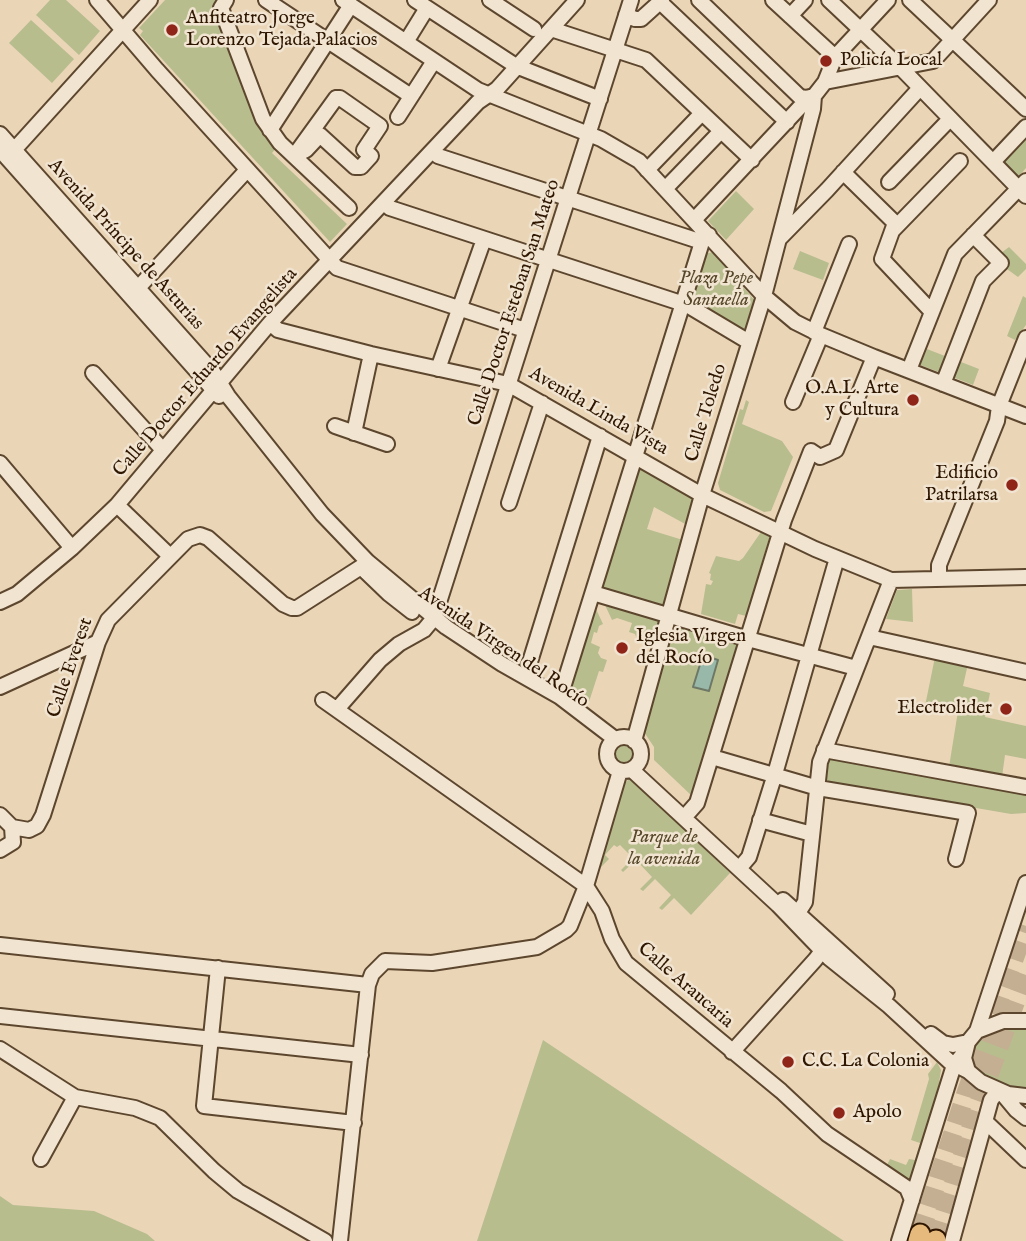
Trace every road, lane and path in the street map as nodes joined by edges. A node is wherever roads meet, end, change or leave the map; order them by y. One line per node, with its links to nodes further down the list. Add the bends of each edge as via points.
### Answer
1 (97, 0): 22 (street)
2 (150, 0): 22 (street)
3 (226, 0): 46 (street, via 221,8)
4 (267, 0): 27 (street)
5 (415, 0): 19 (street)
6 (490, 0): 23 (street)
7 (577, 0): 24 (street, Calle Doctor Eduardo Evangelista)
8 (631, 0): 20 (street, Calle Doctor Esteban San Mateo)
9 (699, 0): 18 (street)
10 (773, 0): 21 (street)
11 (805, 0): 21 (street)
12 (888, 0): 25 (street)
13 (910, 0): 26 (street)
14 (989, 0): 26 (street)
15 (661, 1): 20 (street, via 641,19); 44 (street)
16 (347, 3): 27 (street); 28 (street)
17 (837, 3): 25 (street)
18 (715, 5): 38 (street, via 800,97)
19 (427, 8): 28 (street); 32 (street)
20 (626, 15): 29 (street, Calle Doctor Esteban San Mateo)
21 (790, 16): 30 (street)
22 (122, 29): 50 (street); 56 (street)
23 (534, 29)
24 (551, 29): 29 (street); 32 (street, Calle Doctor Eduardo Evangelista)
25 (860, 30): 30 (street); 33 (street)
26 (953, 40): 33 (street, via 933,61); 40 (street)
27 (329, 41): 36 (street); 46 (street)
28 (406, 42): 31 (street)
29 (615, 51): 39 (street, Calle Doctor Esteban San Mateo); 41 (street, via 646,60)
30 (835, 57): 34 (street)
31 (434, 61): 36 (street); 37 (street)
32 (516, 66): 37 (street, Calle Doctor Eduardo Evangelista); 39 (street)
33 (901, 68): 34 (street); 35 (street)
34 (825, 82): 38 (street)
35 (920, 89): 43 (street); 58 (street)
36 (411, 96): 42 (street)
37 (488, 96): 49 (street); 51 (street, Calle Doctor Eduardo Evangelista)
38 (814, 96): 44 (street); 68 (street, Calle Toledo)
39 (600, 99): 49 (street, Calle Doctor Esteban San Mateo)
40 (1026, 108)
41 (702, 113): 47 (street); 57 (street)
42 (398, 117)
43 (950, 119): 52 (street); 59 (street)
44 (787, 122): 54 (street)
45 (1026, 127): 55 (street)
46 (270, 130): 53 (street)
47 (721, 131): 54 (street); 60 (street)
48 (0, 134): 50 (street, Avenida Príncipe de Asturias)
49 (589, 135): 57 (street, via 621,149); 62 (street, Calle Doctor Esteban San Mateo)
50 (7, 150): 74 (street, Avenida Príncipe de Asturias); 91 (street, Avenida Príncipe de Asturias)
51 (433, 150): 62 (street, via 438,156); 63 (street, Calle Doctor Eduardo Evangelista)
52 (967, 154): 55 (street); 66 (street)
53 (294, 156): 53 (street, via 336,98 380,126 364,150 371,156 361,167 355,167 320,135); 64 (street)
54 (752, 160): 65 (street)
55 (993, 162): 61 (street)
56 (247, 170): 72 (street); 74 (street)
57 (647, 170): 60 (street)
58 (843, 172): 66 (street, via 875,196 895,223); 68 (street)
59 (890, 181)
60 (666, 189): 65 (street)
61 (1024, 189): 67 (street)
62 (569, 199): 70 (street); 73 (street, Calle Doctor Esteban San Mateo)
63 (384, 203): 69 (street); 72 (street, Calle Doctor Eduardo Evangelista)
64 (349, 208)
65 (694, 220): 70 (street)
66 (893, 230): 78 (street, via 882,258)
67 (973, 235): 78 (street, via 952,258); 90 (street, via 1001,263 983,281)
68 (779, 238): 75 (street, Calle Toledo)
69 (484, 239): 73 (street); 77 (street)
70 (705, 239): 75 (street); 76 (street)
71 (849, 243): 81 (street)
72 (330, 260): 77 (street, via 337,268); 79 (street, Calle Doctor Eduardo Evangelista)
73 (548, 260): 76 (street); 80 (street, Calle Doctor Esteban San Mateo)
74 (138, 288): 91 (street, Avenida Príncipe de Asturias, via 213,372)
75 (764, 296): 81 (street); 83 (street, Calle Toledo)
76 (682, 303): 83 (street); 101 (street)
77 (459, 307): 80 (street); 86 (street)
78 (932, 312): 87 (street)
79 (270, 323): 84 (street, Avenida Linda Vista, via 278,330); 91 (street, Calle Doctor Eduardo Evangelista)
80 (526, 330): 89 (street, Calle Doctor Esteban San Mateo)
81 (817, 334): 85 (street); 92 (street)
82 (1026, 338): 94 (street)
83 (749, 342): 103 (street, Calle Toledo)
84 (371, 354): 86 (street, Avenida Linda Vista); 97 (street)
85 (874, 357): 87 (street); 106 (street, via 836,450 820,457 811,451)
86 (438, 369): 89 (street, Avenida Linda Vista)
87 (909, 370): 90 (street)
88 (93, 373): 100 (street)
89 (508, 384): 93 (street, Avenida Linda Vista); 117 (street, Calle Doctor Esteban San Mateo)
90 (943, 384): 94 (street)
91 (216, 386): 100 (street, Calle Doctor Eduardo Evangelista); 110 (street, Avenida Virgen del Rocío, via 310,512); 117 (street, Avenida Virgen del Rocío, via 323,514)
92 (793, 402)
93 (542, 403): 98 (street, Avenida Linda Vista); 104 (street)
94 (999, 406): 95 (street); 112 (street, via 939,565)
95 (1026, 416)
96 (335, 426): 97 (street)
97 (354, 433): 99 (street)
98 (600, 436): 101 (street, Avenida Linda Vista); 122 (street)
99 (387, 444)
100 (163, 450): 105 (street, Calle Doctor Eduardo Evangelista)
101 (635, 455): 103 (street, Avenida Linda Vista); 114 (street)
102 (0, 463): 107 (street)
103 (702, 495): 106 (street, Avenida Linda Vista); 116 (street, Calle Toledo)
104 (509, 503)
105 (117, 505): 107 (street, Calle Doctor Eduardo Evangelista); 108 (street)
106 (779, 533): 109 (street, Avenida Linda Vista); 119 (street)
107 (72, 548): 115 (street, Calle Doctor Eduardo Evangelista, via 17,594)
108 (170, 556): 110 (street, Calle Everest, via 188,539 203,535 292,608); 120 (street, Calle Everest, via 111,615)
109 (838, 558): 113 (street, Avenida Linda Vista); 121 (street)
110 (361, 567): 117 (street, Avenida Virgen del Rocío, via 389,594)
111 (1026, 577): 112 (street)
112 (939, 578): 113 (street)
113 (891, 580): 118 (street)
114 (593, 593): 116 (street); 126 (street)
115 (0, 602)
116 (669, 615): 119 (street); 129 (street, Calle Toledo)
117 (432, 621): 126 (street, Avenida Virgen del Rocío); 128 (street, via 389,651); 130 (street, Avenida Virgen del Rocío, via 491,667)
118 (869, 637): 123 (street); 124 (street)
119 (748, 639): 121 (street); 132 (street)
120 (97, 642): 125 (street); 140 (street, Calle Everest, via 40,821 29,830)
121 (810, 656): 123 (street); 134 (street)
122 (530, 665)
123 (856, 668): 131 (street)
124 (1026, 672)
125 (0, 687)
126 (560, 697): 130 (street, Avenida Virgen del Rocío)
127 (323, 700): 128 (street, Calle Araucaria)
128 (338, 708): 146 (street, Calle Araucaria)
129 (634, 741): 130 (street, via 625,737); 133 (street, via 640,749)
130 (611, 744): 133 (street, via 609,764)
131 (824, 750): 135 (street); 136 (street)
132 (712, 757): 134 (street); 137 (street, via 697,803)
133 (630, 768): 137 (street); 146 (street); 148 (street)
134 (775, 775): 136 (street); 139 (street)
135 (1026, 787)
136 (818, 788): 141 (street); 143 (street, via 968,813)
137 (689, 812): 144 (street)
138 (0, 815): 140 (street)
139 (760, 820): 141 (street); 144 (street)
140 (12, 827): 142 (street, via 13,842)
141 (813, 834): 147 (street, via 805,902)
142 (0, 850)
143 (956, 859)
144 (743, 864): 147 (street)
145 (1026, 883): 159 (street)
146 (586, 886): 155 (street, via 570,926 553,940 537,947 432,963 385,961 371,966); 161 (street, Calle Araucaria, via 626,963)
147 (797, 913): 150 (street, via 822,942); 154 (street)
148 (805, 935): 150 (street); 151 (street, via 811,944)
149 (0, 945): 153 (street)
150 (822, 951): 151 (street); 152 (street); 154 (street, via 832,951)
151 (812, 963): 152 (street); 161 (street)
152 (836, 964): 163 (street)
153 (218, 968): 155 (street); 158 (street)
154 (876, 984): 159 (street, via 936,1038 953,1045)
155 (362, 985): 162 (street)
156 (0, 1016): 158 (street)
157 (1026, 1021): 159 (street, via 1003,1021)
158 (211, 1039): 162 (street); 169 (street, via 204,1106)
159 (970, 1042): 163 (street)
160 (0, 1049): 166 (street)
161 (732, 1052): 172 (street, Calle Araucaria, via 827,1133)
162 (361, 1055): 169 (street)
163 (961, 1068): 164 (street); 172 (street)
164 (1000, 1091): 165 (street); 167 (street); 168 (street, via 991,1100)
165 (1026, 1096)
166 (75, 1097): 170 (street); 173 (street, via 135,1108 160,1118 238,1191)
167 (1026, 1118)
168 (986, 1122): 171 (street); 176 (street)
169 (354, 1123): 174 (street)
170 (41, 1158)
171 (1026, 1160)
172 (912, 1190): 175 (street)
173 (325, 1241)
174 (340, 1241)
175 (899, 1241)
176 (953, 1241)

